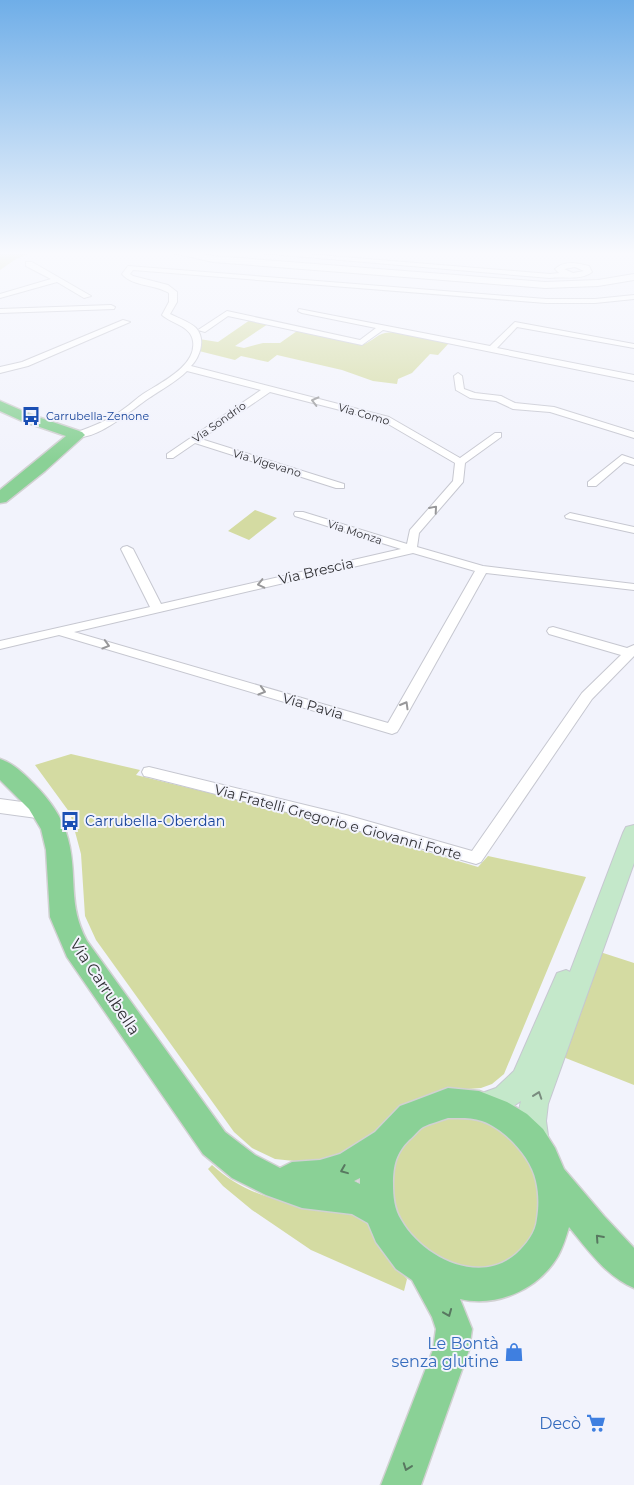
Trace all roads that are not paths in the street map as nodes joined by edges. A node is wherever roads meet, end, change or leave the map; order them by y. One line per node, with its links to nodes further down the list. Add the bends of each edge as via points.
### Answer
1 (177, 321): 10 (street, via 193,330 197,341 196,351)
2 (215, 321): 7 (street)
3 (264, 321): 6 (street, via 362,343)
4 (354, 321): 6 (street)
5 (126, 322): 11 (street, via 25,364)
6 (382, 327): 9 (street)
7 (202, 330)
8 (634, 346): 9 (street, via 515,324)
9 (492, 349): 13 (street)
10 (187, 368): 14 (street, Via Como); 16 (street, via 128,411 92,431)
11 (0, 370)
12 (458, 376): 18 (street, via 460,390 467,394 498,398 513,406 550,409)
13 (634, 378)
14 (268, 389): 19 (street, Via Sondrio); 21 (street, Via Como, one-way to 14, via 386,419)
15 (0, 405): 16 (main road)
16 (77, 435): 25 (main road)
17 (498, 435): 21 (street)
18 (634, 435)
19 (194, 440): 20 (street, Via Sondrio); 24 (street, Via Vigevano)
20 (170, 456)
21 (460, 462): 30 (street, one-way to 21, via 414,532 458,482)
22 (634, 462): 23 (street, via 622,458)
23 (592, 484)
24 (340, 486)
25 (0, 498)
26 (299, 514): 30 (street, Via Monza)
27 (570, 516): 28 (street)
28 (634, 530)
29 (127, 549): 33 (street)
30 (411, 550): 31 (street, Via Brescia); 33 (street, Via Brescia, one-way to 33)
31 (482, 569): 32 (street, Via Brescia); 34 (street, Via Pavia, one-way to 31, via 392,729)
32 (634, 587)
33 (156, 607): 34 (street, Via Brescia)
34 (59, 631): 36 (street, Via Brescia)
35 (553, 631): 37 (street)
36 (0, 645)
37 (632, 651): 39 (street, Via Fratelli Gregorio e Giovanni Forte, via 587,696 476,858 346,821)
38 (0, 768): 41 (main road, Via Carrubella)
39 (149, 772)
40 (0, 806): 41 (street)
41 (44, 812): 47 (main road, Via Carrubella, via 58,845 63,917 77,949 202,1129 226,1155)
42 (634, 833): 43 (main road)
43 (607, 906): 44 (main road, via 576,958 524,1080 500,1101); 45 (main road, one-way to 43, via 534,1104)
44 (481, 1106): 45 (main road, via 510,1120); 46 (main road, via 448,1103 432,1106 418,1112 393,1131)
45 (535, 1143): 48 (main road)
46 (384, 1144): 47 (main road, one-way to 47, via 353,1167 336,1174 319,1178); 49 (main road, via 375,1176)
47 (266, 1178): 49 (main road, Via Carrubella, via 303,1192 338,1194 364,1200)
48 (554, 1180): 50 (main road, via 556,1207 551,1233 539,1256 519,1273 480,1285 452,1282); 51 (main road, one-way to 48, via 588,1225)
49 (379, 1211): 50 (main road, via 401,1251)
50 (425, 1270): 52 (main road, one-way to 52, via 454,1329 451,1350)
51 (634, 1271)
52 (401, 1485)

